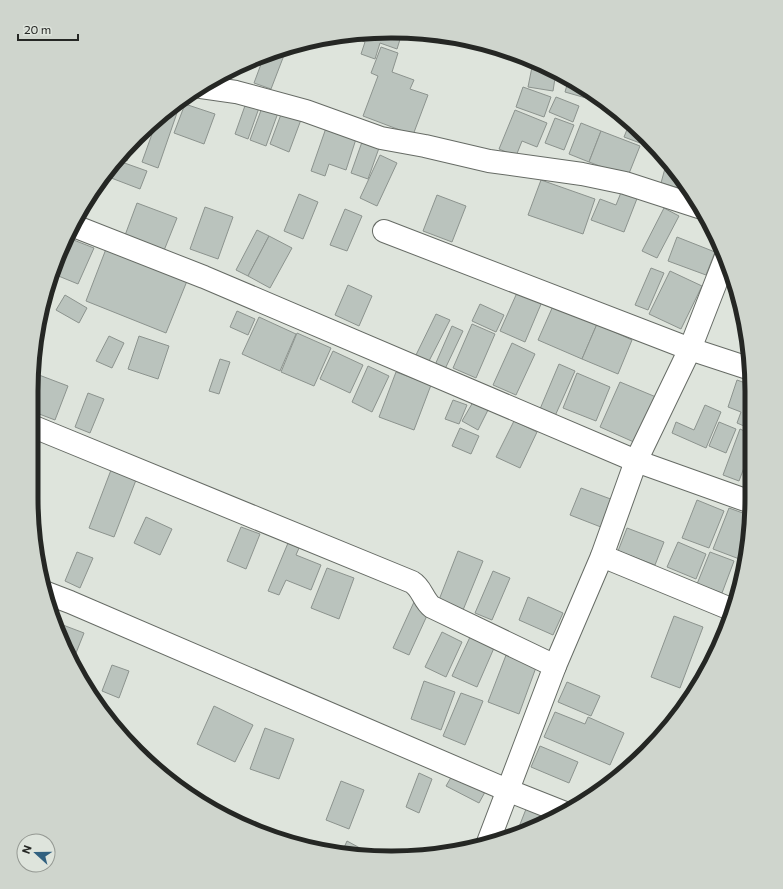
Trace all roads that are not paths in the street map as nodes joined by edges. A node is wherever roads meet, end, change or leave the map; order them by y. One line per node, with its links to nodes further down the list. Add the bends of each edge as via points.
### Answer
1 (210, 88): 2 (street, via 236,92 306,111 381,138 488,161 618,181)
2 (691, 204)
3 (78, 228): 9 (street, via 204,276)
4 (384, 231): 6 (street)
5 (722, 267): 6 (street)
6 (690, 350): 7 (street); 9 (street)
7 (744, 367)
8 (38, 429): 14 (street, via 412,582 419,586 432,607)
9 (636, 461): 10 (street); 11 (street)
10 (745, 500)
11 (602, 556): 13 (street); 14 (street)
12 (52, 595): 15 (street)
13 (727, 608)
14 (556, 666): 15 (street)
15 (507, 790): 16 (street); 17 (street)
16 (557, 810)
17 (490, 837)

